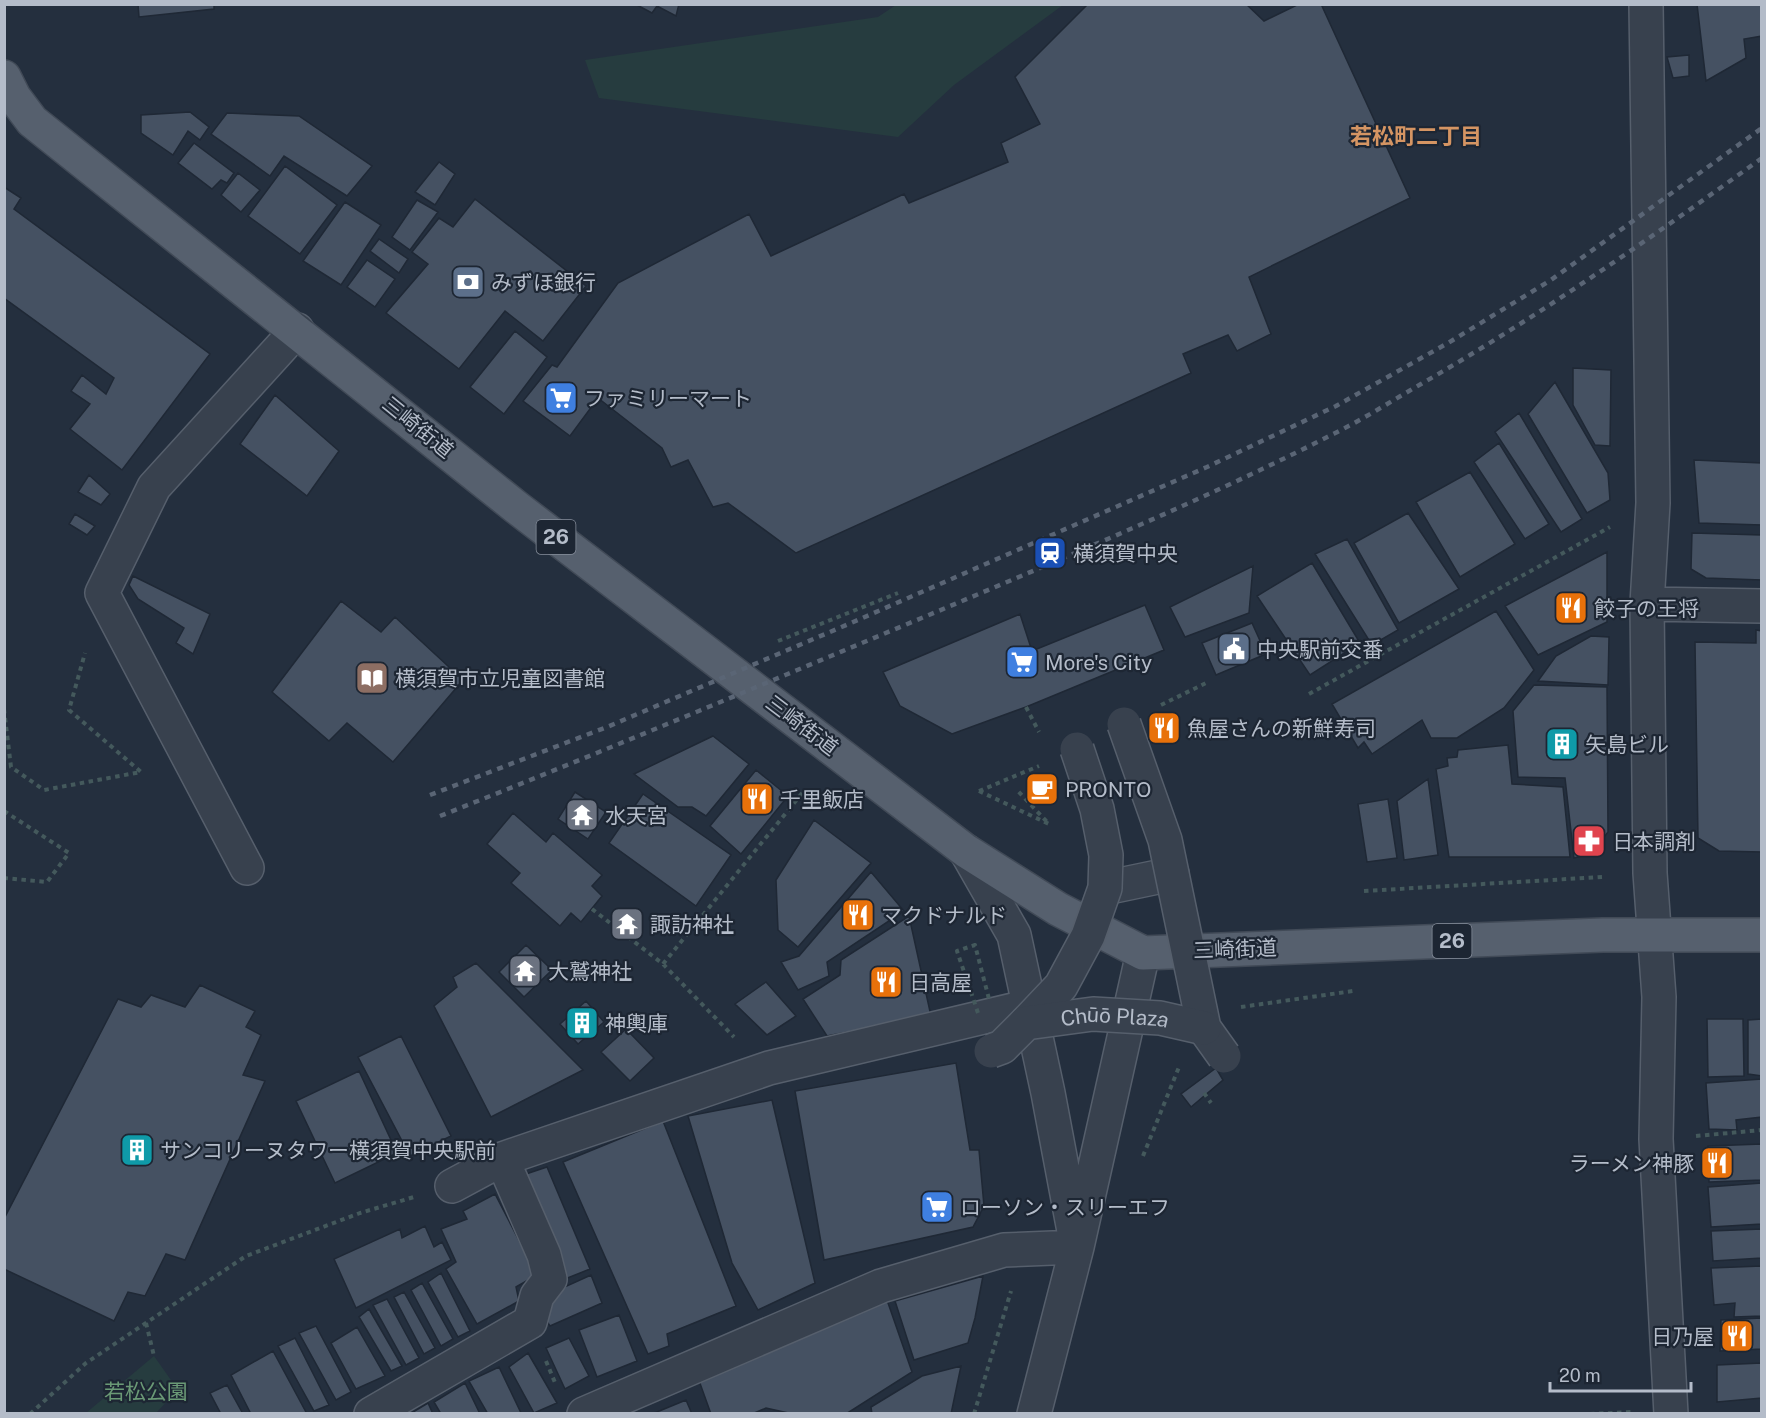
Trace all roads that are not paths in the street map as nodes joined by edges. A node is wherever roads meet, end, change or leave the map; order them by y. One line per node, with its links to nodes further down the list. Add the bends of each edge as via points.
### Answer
1 (1646, 4): 4 (street, via 1653,503)
2 (4, 77): 3 (main road, 三崎街道 / 26, via 32,120)
3 (297, 330): 8 (main road, 三崎街道 / 26, via 516,507); 9 (street, via 154,487 102,593)
4 (1647, 604): 5 (street); 13 (street)
5 (1761, 606)
6 (1138, 717): 10 (street, Chūō Plaza, bridge)
7 (1077, 749): 11 (street, Chūō Plaza, bridge, via 1097,809 1106,855)
8 (966, 851): 14 (main road, 三崎街道 / 26, via 1058,909); 15 (street, via 1014,935)
9 (246, 868)
10 (1172, 874): 11 (street); 16 (street, Chūō Plaza, bridge)
11 (1105, 888): 15 (street, Chūō Plaza, bridge, via 1088,936 1061,986)
12 (1761, 935): 13 (main road, 三崎街道 / 26)
13 (1654, 936): 14 (main road, 三崎街道 / 26); 25 (street, via 1659,997 1656,1139)
14 (1143, 953): 21 (street)
15 (1028, 1014): 16 (street, Chūō Plaza, bridge, via 1160,1018); 17 (street, Chūō Plaza, bridge, via 1002,1047); 19 (street, via 769,1068); 21 (street)
16 (1204, 1028): 18 (street, Chūō Plaza, bridge)
17 (991, 1051)
18 (1224, 1056)
19 (502, 1159): 20 (street); 22 (street, via 550,1279 537,1296 530,1322)
20 (452, 1186)
21 (1077, 1247): 23 (street, via 1004,1250 881,1286); 24 (street)
22 (371, 1413)
23 (584, 1413)
24 (1034, 1413)
25 (1671, 1413)

